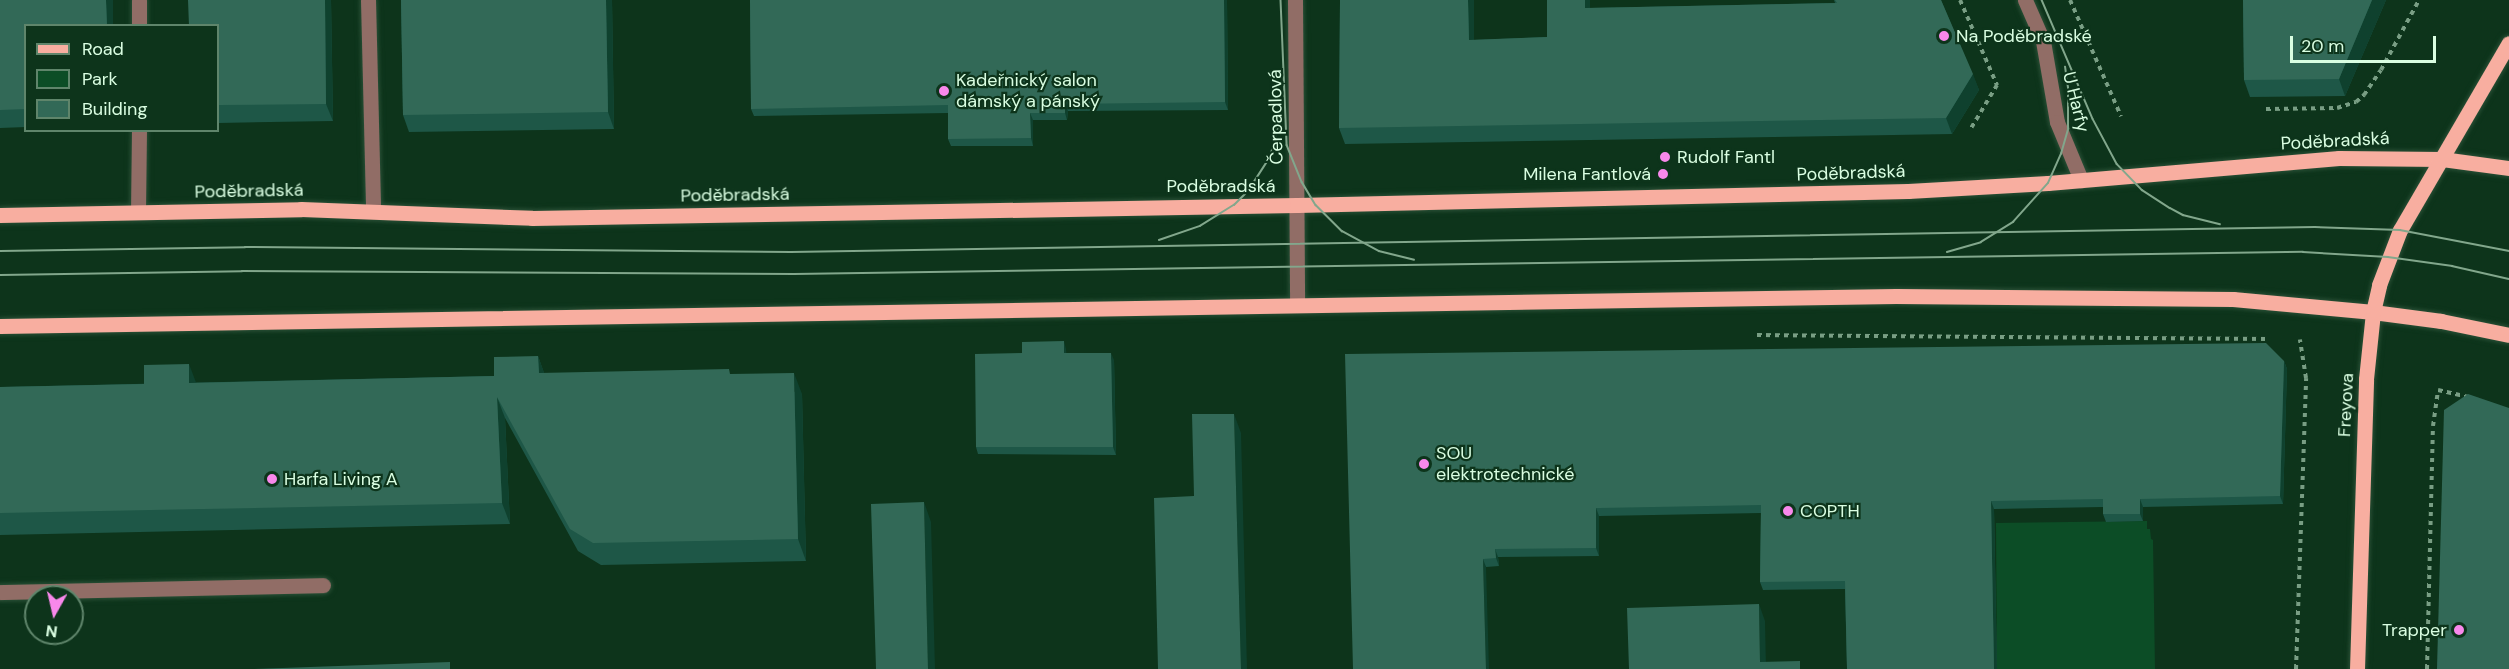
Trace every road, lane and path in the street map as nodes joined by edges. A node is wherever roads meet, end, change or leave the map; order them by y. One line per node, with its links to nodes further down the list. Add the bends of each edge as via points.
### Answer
1 (139, 0): 8 (street)
2 (368, 0): 18 (street)
3 (1295, 0): 17 (street, Čerpadlová)
4 (1960, 0): 12 (path, via 1997,85)
5 (2025, 0): 16 (street, U Harfy, via 2043,41 2057,122)
6 (2070, 0): 11 (path)
7 (2419, 0): 10 (path, via 2381,70 2356,102 2337,108)
8 (139, 24)
9 (2509, 43): 14 (main road, Freyova)
10 (2266, 109)
11 (2121, 116)
12 (1970, 130)
13 (139, 132): 19 (street)
14 (2442, 159): 15 (main road, Poděbradská); 16 (main road, Poděbradská, via 2339,158); 22 (main road, Freyova, via 2392,247)
15 (2509, 168)
16 (2081, 180): 17 (main road, Poděbradská, via 1734,197)
17 (1297, 206): 18 (main road, Poděbradská, via 532,218); 21 (street, Čerpadlová)
18 (372, 211): 19 (main road, Poděbradská)
19 (138, 212): 20 (main road, Poděbradská)
20 (0, 215)
21 (1297, 305): 22 (main road, via 1907,296 2233,299); 23 (main road)
22 (2373, 312): 24 (main road); 32 (main road, Freyova, via 2366,380)
23 (0, 326)
24 (2509, 335)
25 (2263, 339): 26 (path)
26 (2273, 339)
27 (2292, 339): 31 (path, via 2302,339 2306,378)
28 (2479, 400): 33 (path, via 2438,390 2433,426)
29 (323, 585): 30 (street)
30 (0, 592)
31 (2296, 669)
32 (2357, 669)
33 (2427, 669)

